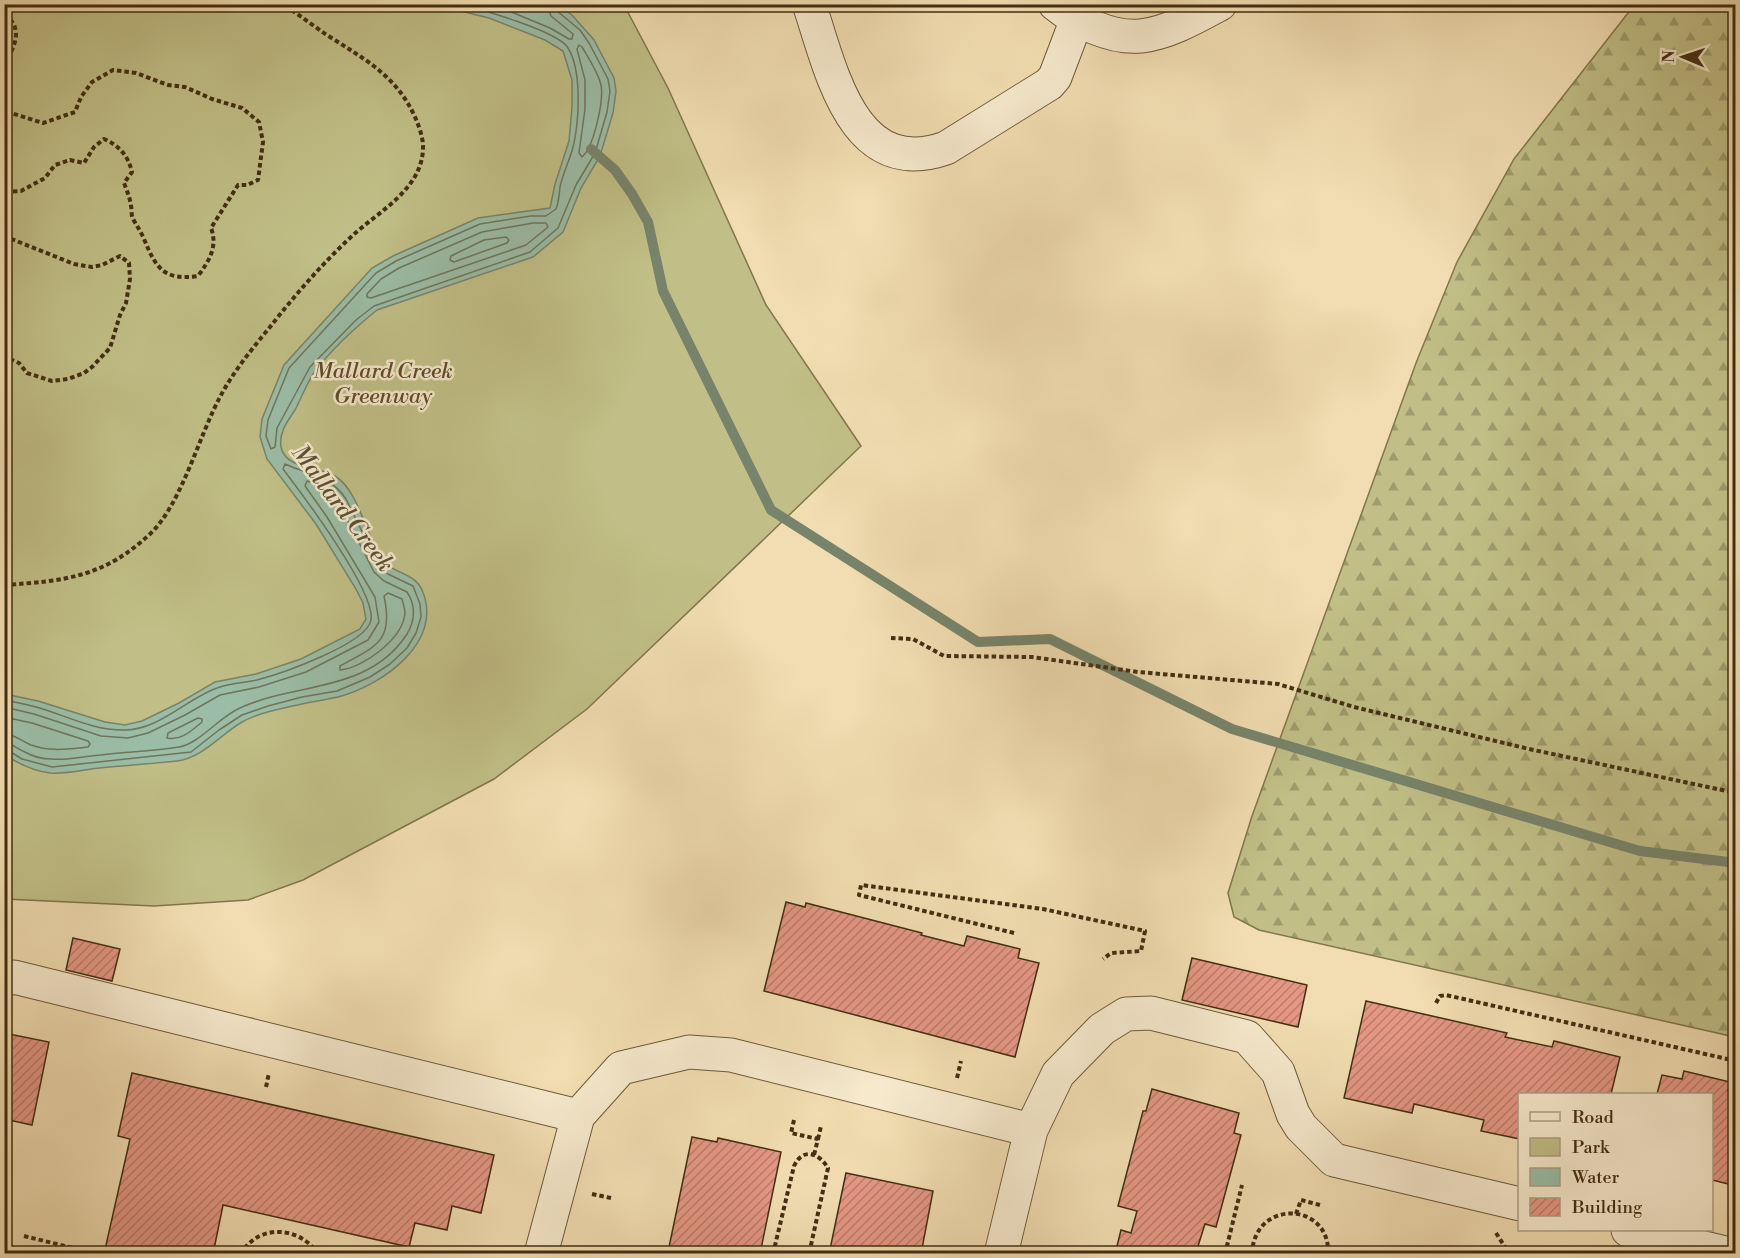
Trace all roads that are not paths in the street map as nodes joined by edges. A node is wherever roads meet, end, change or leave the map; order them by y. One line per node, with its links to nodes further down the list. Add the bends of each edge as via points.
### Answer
1 (810, 4): 3 (street, via 835,81 853,117 883,148 919,154 946,148 1050,84 1055,77)
2 (1220, 4): 3 (street, via 1162,31 1141,36 1100,29)
3 (1066, 12)
4 (4, 980): 5 (street, via 14,977)
5 (579, 1116): 6 (street, via 621,1068 689,1052 709,1052 731,1054); 9 (street)
6 (1031, 1130): 7 (street, via 1058,1074 1102,1029 1126,1014 1151,1013 1247,1037 1278,1072 1301,1126 1334,1160); 10 (street)
7 (1518, 1204)
8 (1632, 1231): 11 (street)
9 (541, 1254)
10 (1001, 1254)
11 (1730, 1254)

